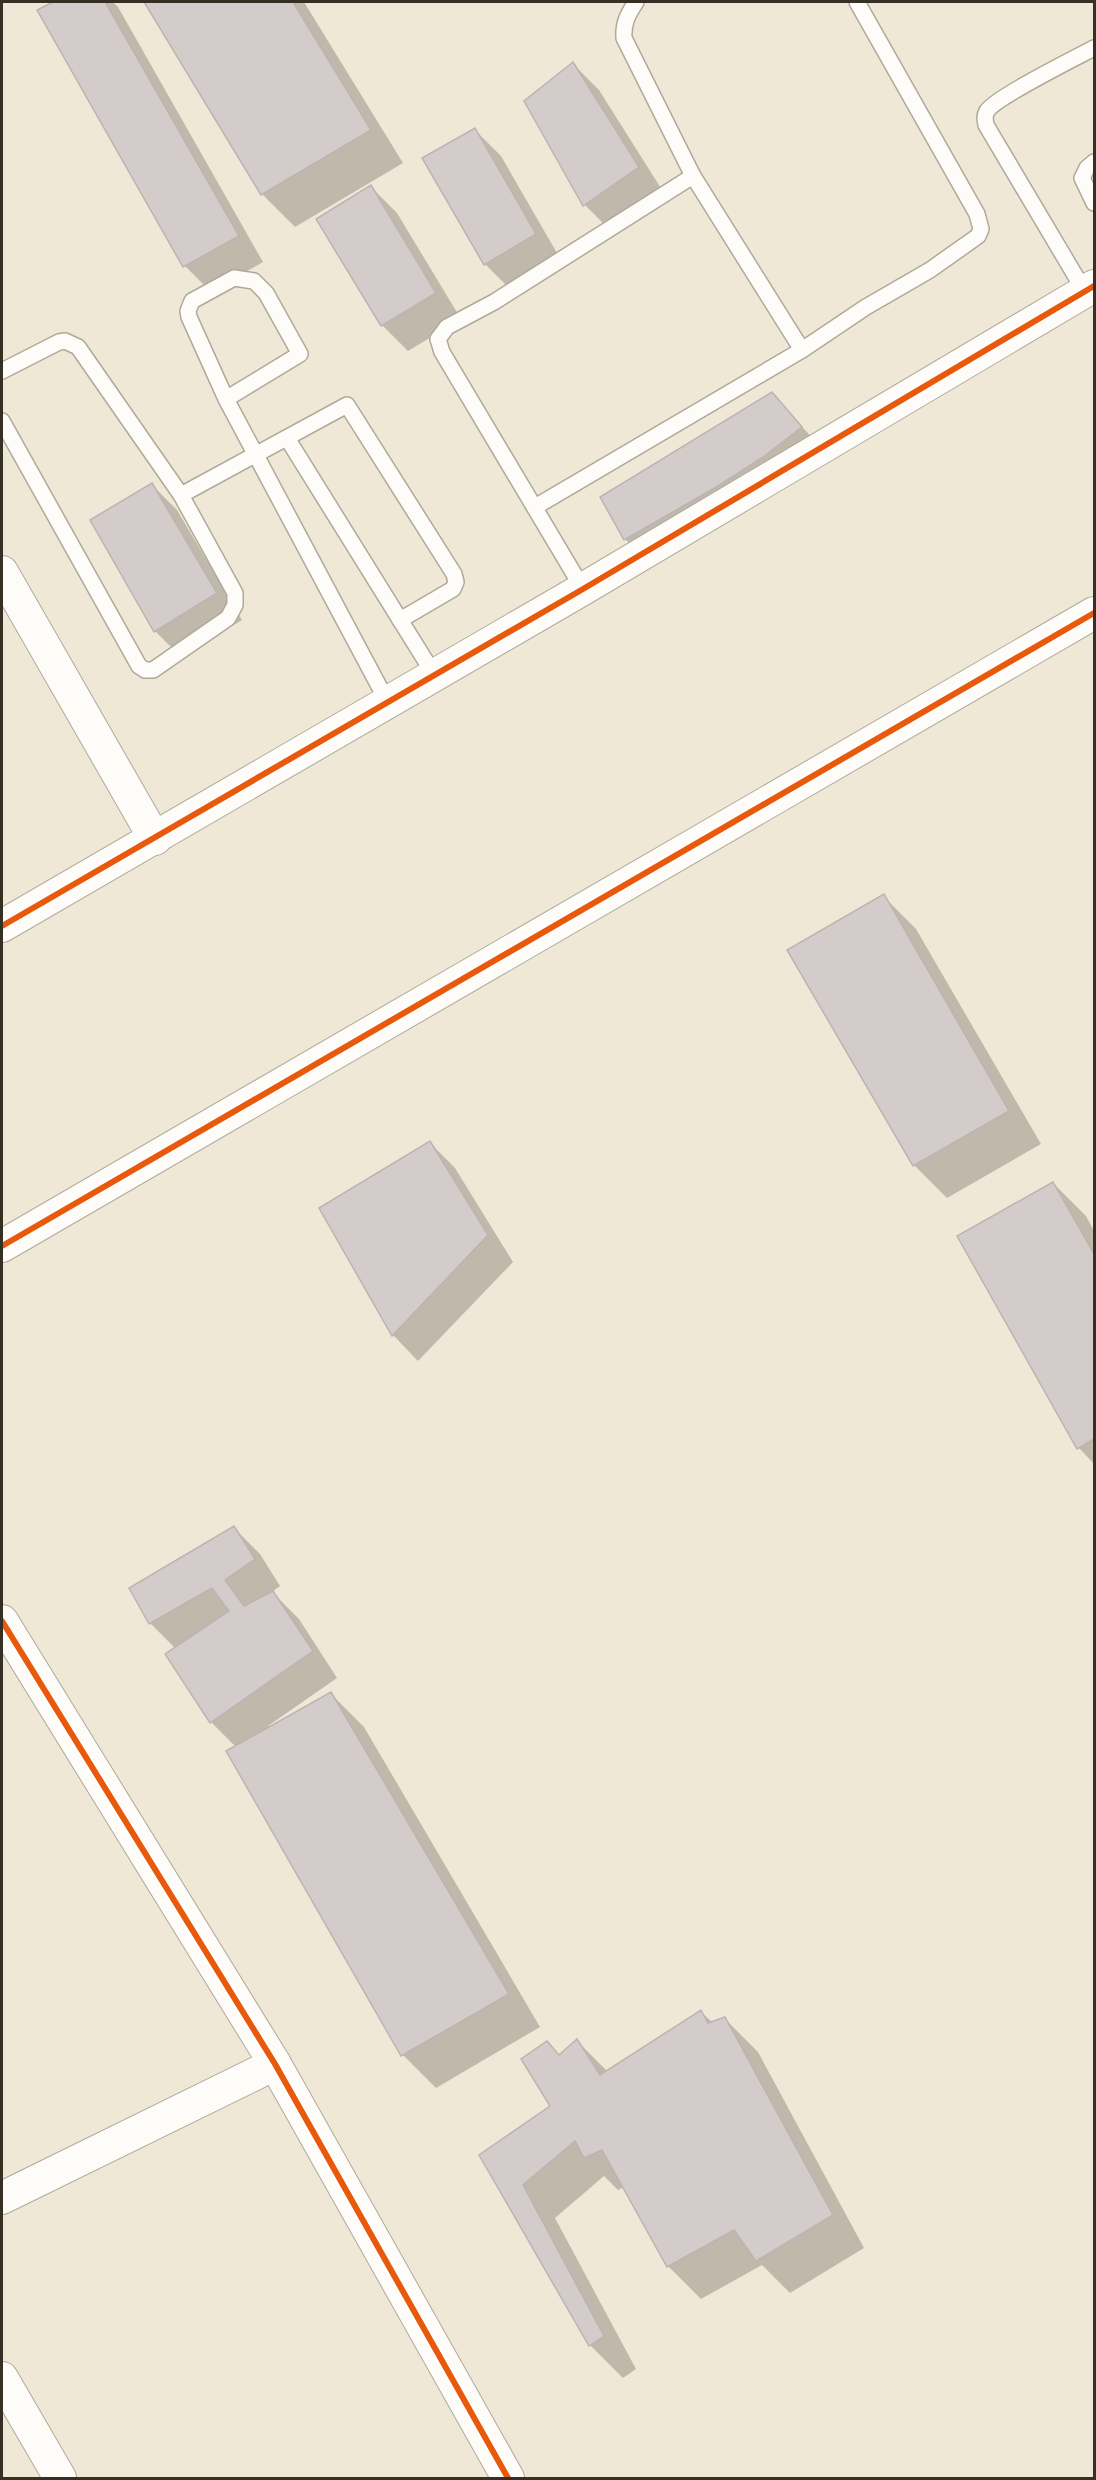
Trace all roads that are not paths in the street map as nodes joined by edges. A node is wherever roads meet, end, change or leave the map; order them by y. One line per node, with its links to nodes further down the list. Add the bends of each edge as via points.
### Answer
1 (636, 2): 5 (lane, via 626,16 624,38)
2 (857, 2): 8 (lane, via 977,214 981,229 972,241 938,265)
3 (1095, 48): 7 (lane, via 1002,99 987,110 985,117 986,125)
4 (1095, 162): 6 (lane, via 1082,178)
5 (693, 176): 8 (lane); 15 (lane, via 441,333 438,345)
6 (1095, 202)
7 (1090, 289): 17 (street)
8 (802, 350): 15 (lane)
9 (2, 370): 14 (lane, via 59,342 78,347)
10 (226, 399): 10 (lane, via 300,354 266,292 244,278 234,278 192,301 188,311); 13 (lane)
11 (2, 421): 14 (lane, via 135,659 145,670 153,670 228,618 235,605 235,593)
12 (287, 438): 13 (lane); 19 (lane); 19 (lane, via 346,405 451,567 456,582 453,589)
13 (257, 454): 14 (lane); 21 (lane)
14 (181, 495)
15 (535, 507): 17 (lane)
16 (2, 572): 22 (street)
17 (583, 589): 20 (street)
18 (1095, 613): 24 (street)
19 (400, 620): 20 (lane)
20 (435, 675): 21 (street)
21 (388, 703): 22 (street)
22 (155, 839): 23 (street)
23 (2, 926)
24 (2, 1246)
25 (2, 1621): 26 (street)
26 (275, 2064): 27 (street); 30 (street)
27 (2, 2198)
28 (2, 2378): 29 (street)
29 (60, 2478)
30 (508, 2478)

